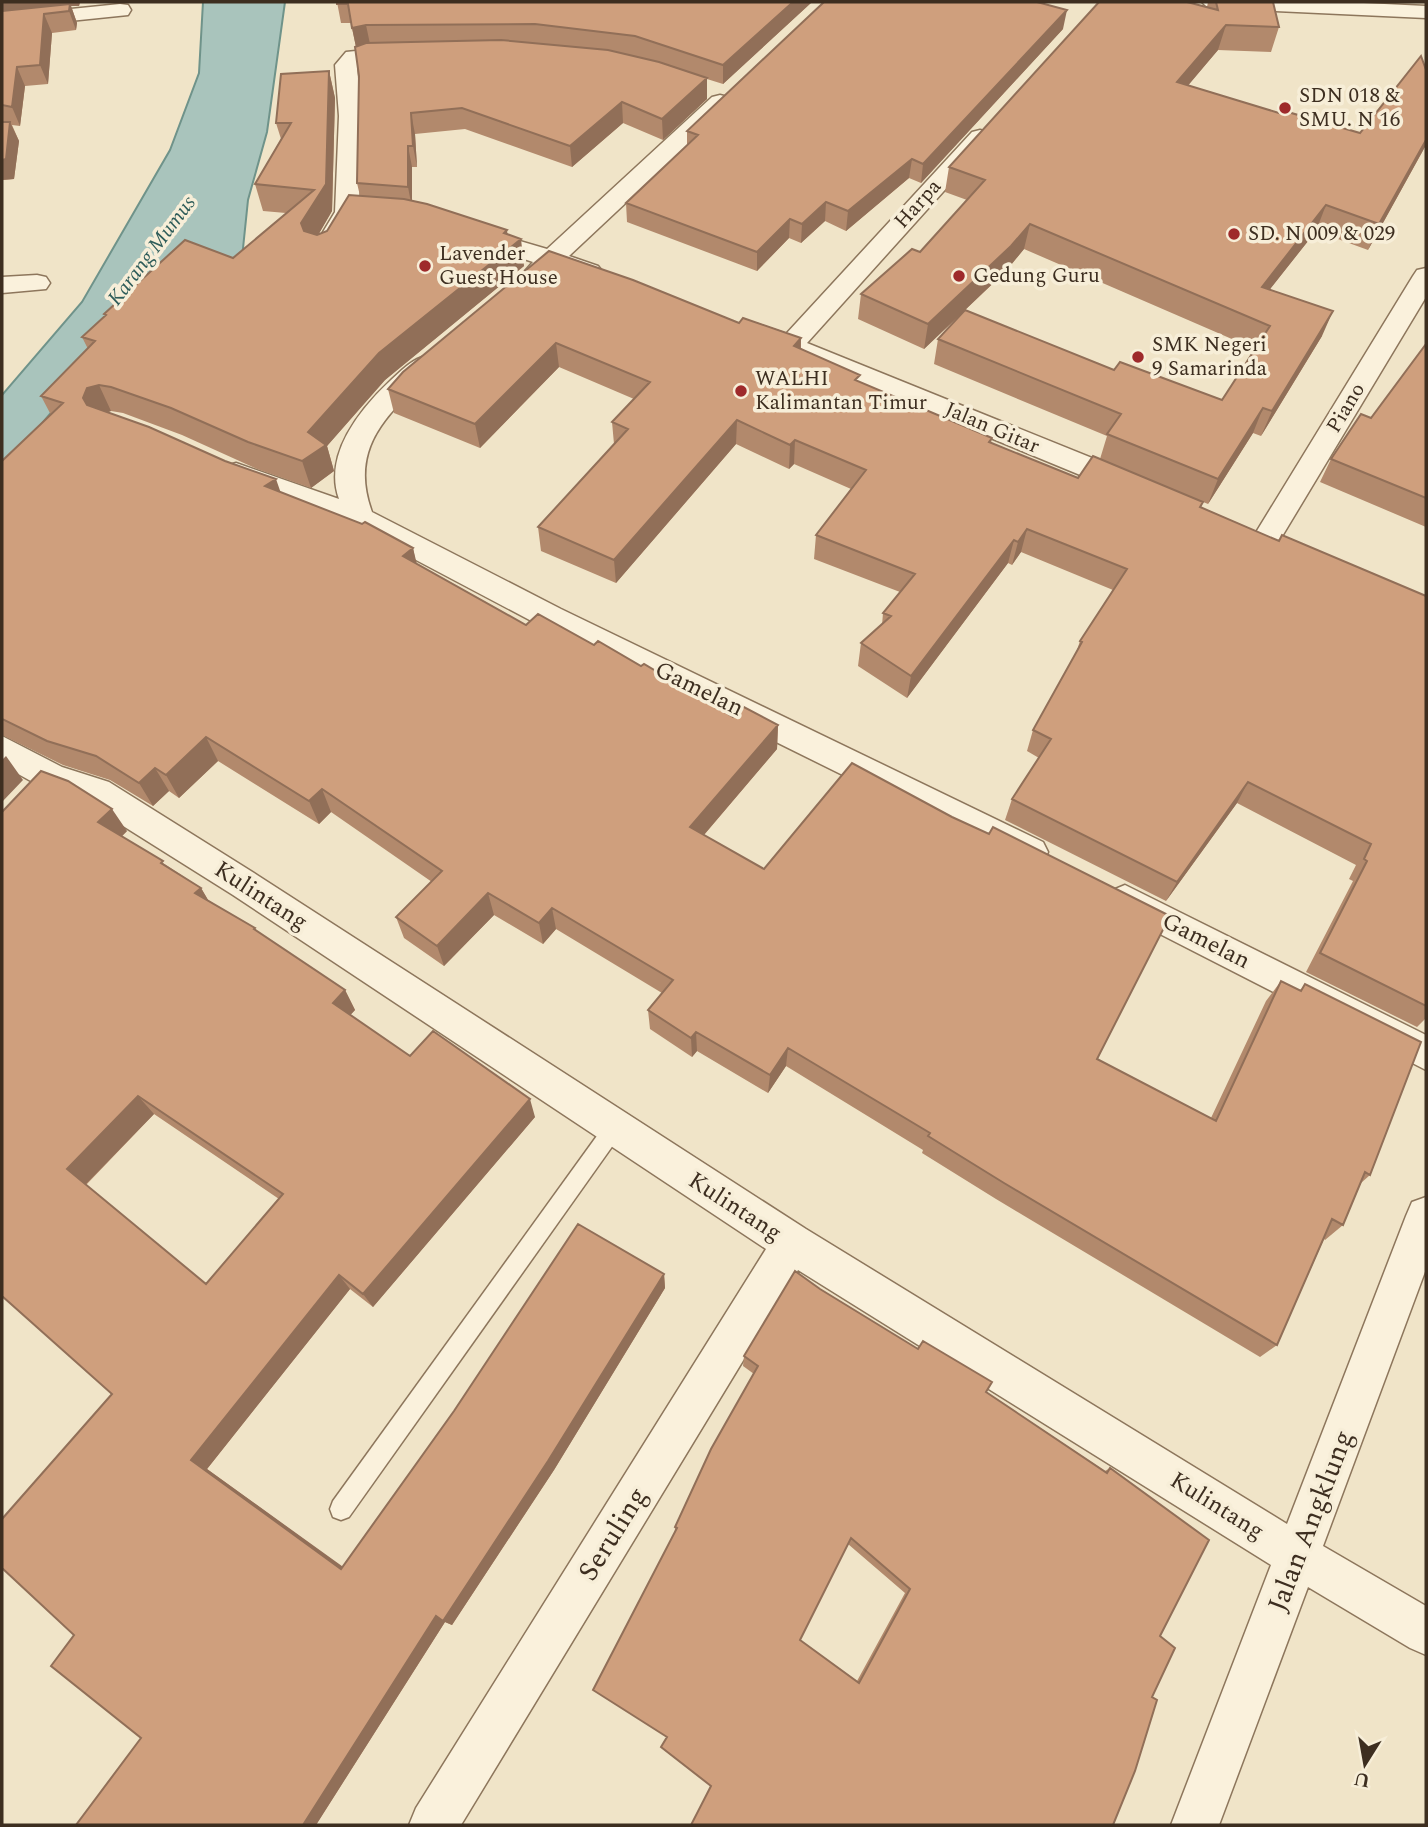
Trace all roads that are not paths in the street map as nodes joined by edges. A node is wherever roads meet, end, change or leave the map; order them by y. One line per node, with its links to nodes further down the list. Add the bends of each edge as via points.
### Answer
1 (1213, 2): 3 (street)
2 (120, 10): 4 (street)
3 (1426, 12)
4 (2, 22)
5 (423, 53): 9 (street, via 370,54 348,61 345,76 357,213)
6 (704, 87): 10 (street, via 732,91)
7 (992, 123): 17 (street, Harpa)
8 (451, 227): 10 (street)
9 (323, 252)
10 (554, 258): 12 (street); 14 (street)
11 (1426, 276): 22 (street, Piano, via 1278,546)
12 (616, 281)
13 (37, 282): 15 (street)
14 (522, 284)
15 (2, 285)
16 (729, 322): 17 (street, Jalan Gitar)
17 (792, 344): 20 (street, Jalan Gitar)
18 (449, 345): 21 (street, via 397,388 356,441 348,488)
19 (208, 461): 21 (street, Gamelan)
20 (1150, 493)
21 (360, 518): 24 (street, Gamelan, via 550,617)
22 (1240, 530)
23 (2, 749): 27 (street, Kulintang, via 40,786 97,792)
24 (1059, 867)
25 (1096, 885): 26 (street, Gamelan)
26 (1426, 1054)
27 (614, 1128): 29 (street, Kulintang); 30 (lane)
28 (1426, 1216): 31 (street, Jalan Angklung)
29 (792, 1244): 31 (street, Kulintang); 33 (street, Seruling)
30 (341, 1509)
31 (1298, 1556): 32 (street, Kulintang); 34 (street, Jalan Angklung)
32 (1426, 1632)
33 (433, 1825)
34 (1195, 1825)

